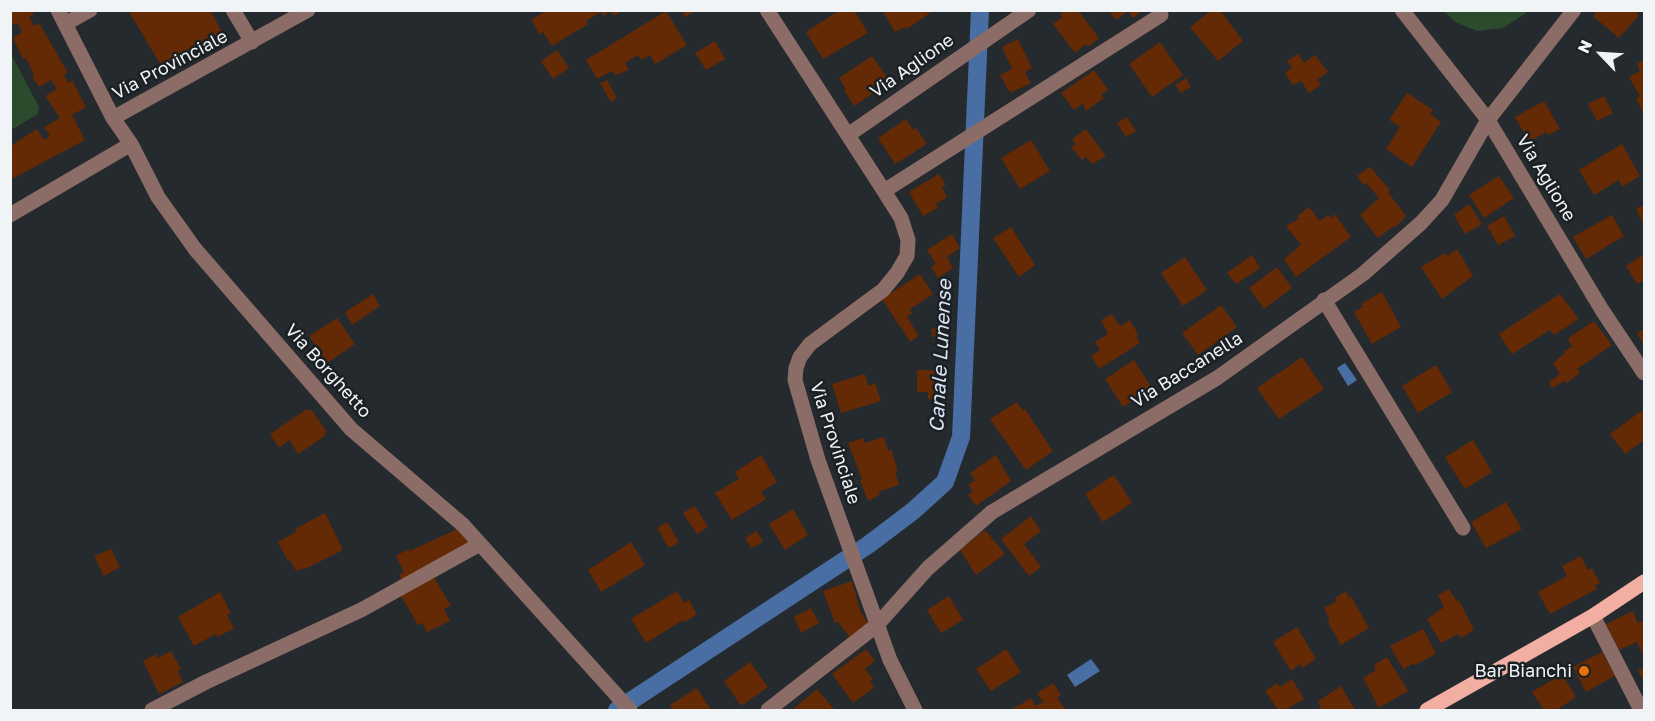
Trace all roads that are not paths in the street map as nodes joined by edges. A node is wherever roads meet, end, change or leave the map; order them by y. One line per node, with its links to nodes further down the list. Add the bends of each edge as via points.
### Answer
1 (90, 10): 9 (street)
2 (233, 10): 10 (street)
3 (308, 10): 10 (street, Via Provinciale)
4 (767, 10): 13 (street, Via Provinciale)
5 (1029, 10): 13 (street, Via Aglione)
6 (1402, 10): 12 (street, Via Aglione)
7 (1574, 10): 12 (street, Via Baccanella)
8 (1161, 15): 15 (street)
9 (61, 17): 11 (street, Via Borghetto)
10 (252, 42): 11 (street, Via Provinciale)
11 (113, 118): 14 (street, Via Borghetto)
12 (1488, 120): 17 (street, Via Baccanella, via 1442,200 1363,274); 18 (street, Via Aglione)
13 (848, 135): 15 (street, Via Provinciale)
14 (130, 144): 16 (street); 20 (street, Via Borghetto, via 158,197 195,249 351,429)
15 (884, 191): 23 (street, Via Provinciale, via 901,218 908,240 907,256 883,290 810,344 796,368 797,392 818,460)
16 (10, 215)
17 (1324, 300): 19 (street); 23 (street, Via Baccanella, via 1217,378 992,512 927,568)
18 (1644, 373)
19 (1463, 528)
20 (480, 544): 24 (street, via 361,610); 25 (street, Via Borghetto)
21 (1644, 582): 22 (main road)
22 (1593, 616): 28 (main road); 29 (street)
23 (877, 625): 26 (street, Via Baccanella); 27 (street, Via Provinciale)
24 (152, 711)
25 (630, 711)
26 (768, 711)
27 (915, 711)
28 (1427, 711)
29 (1641, 711)

